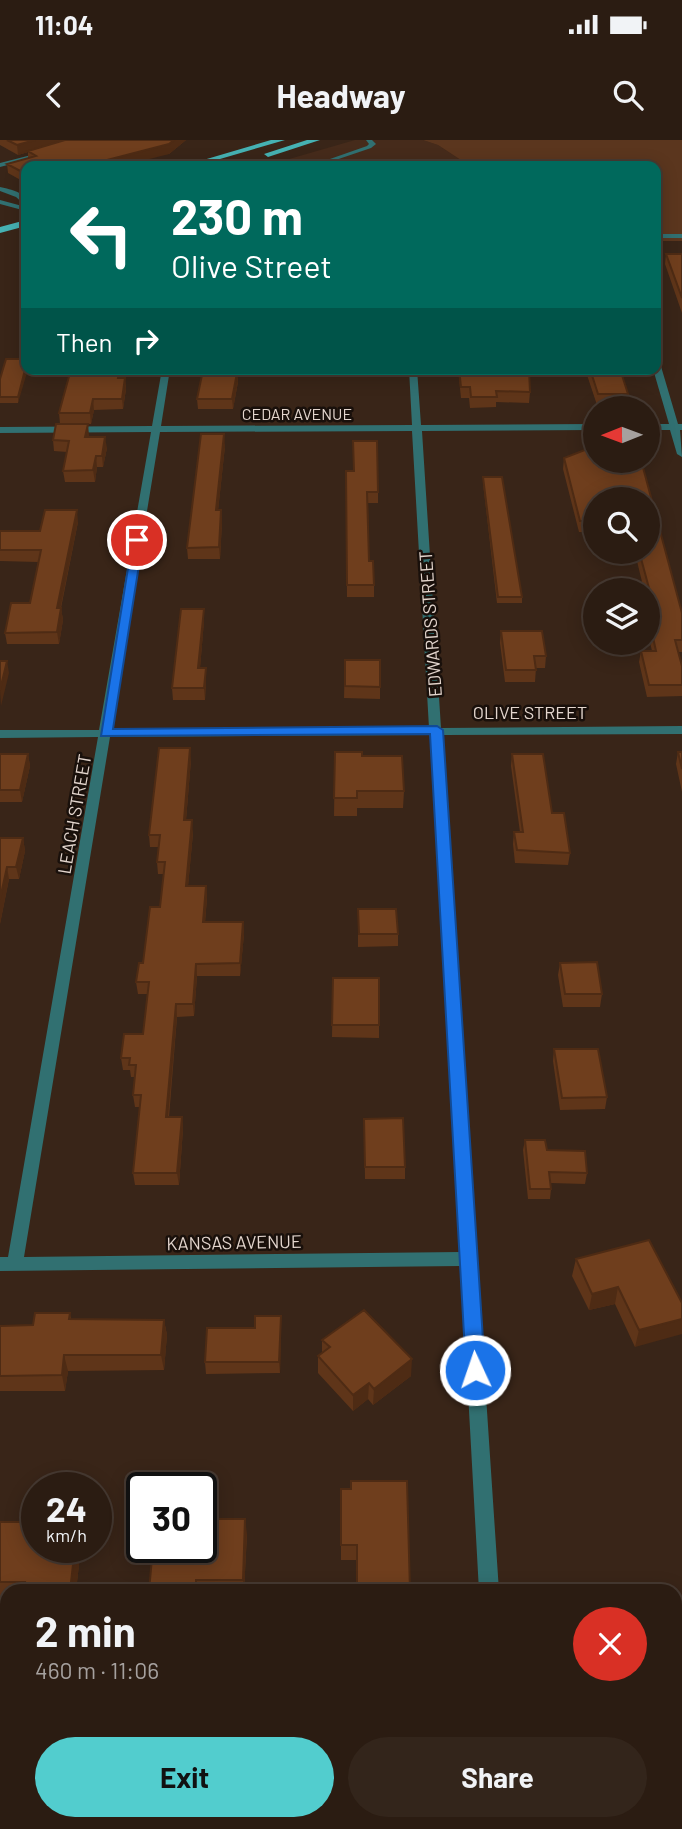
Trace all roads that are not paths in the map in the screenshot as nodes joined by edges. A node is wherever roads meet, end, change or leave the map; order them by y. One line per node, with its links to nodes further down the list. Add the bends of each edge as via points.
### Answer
1 (281, 140): 5 (main road)
2 (316, 140): 6 (main road)
3 (369, 140): 7 (lane, via 373,144 369,147)
4 (59, 149): 8 (street)
5 (205, 161)
6 (242, 161)
7 (328, 161)
8 (0, 165)
9 (0, 189): 10 (street)
10 (21, 199)
11 (0, 202): 12 (street)
12 (21, 207)
13 (21, 210): 14 (main road)
14 (0, 219)
15 (21, 224): 16 (main road)
16 (0, 230)
17 (661, 236): 18 (street)
18 (682, 236)
19 (165, 375): 27 (street, LEACH STREET)
20 (413, 375): 22 (street, EDWARDS STREET)
21 (660, 375): 25 (street)
22 (417, 427): 23 (street, CEDAR AVENUE); 27 (street, CEDAR AVENUE); 29 (street, EDWARDS STREET)
23 (583, 427)
24 (660, 427): 25 (street)
25 (678, 427): 28 (street)
26 (0, 430): 27 (street, CEDAR AVENUE)
27 (155, 430): 31 (street, LEACH STREET)
28 (682, 454)
29 (437, 730): 30 (street, OLIVE STREET); 31 (street, OLIVE STREET); 33 (street, EDWARDS STREET)
30 (682, 730)
31 (106, 733): 32 (street, OLIVE STREET); 34 (street, LEACH STREET)
32 (0, 734)
33 (469, 1259): 34 (street, KANSAS AVENUE); 35 (street, EDWARDS STREET)
34 (8, 1264)
35 (489, 1584)

